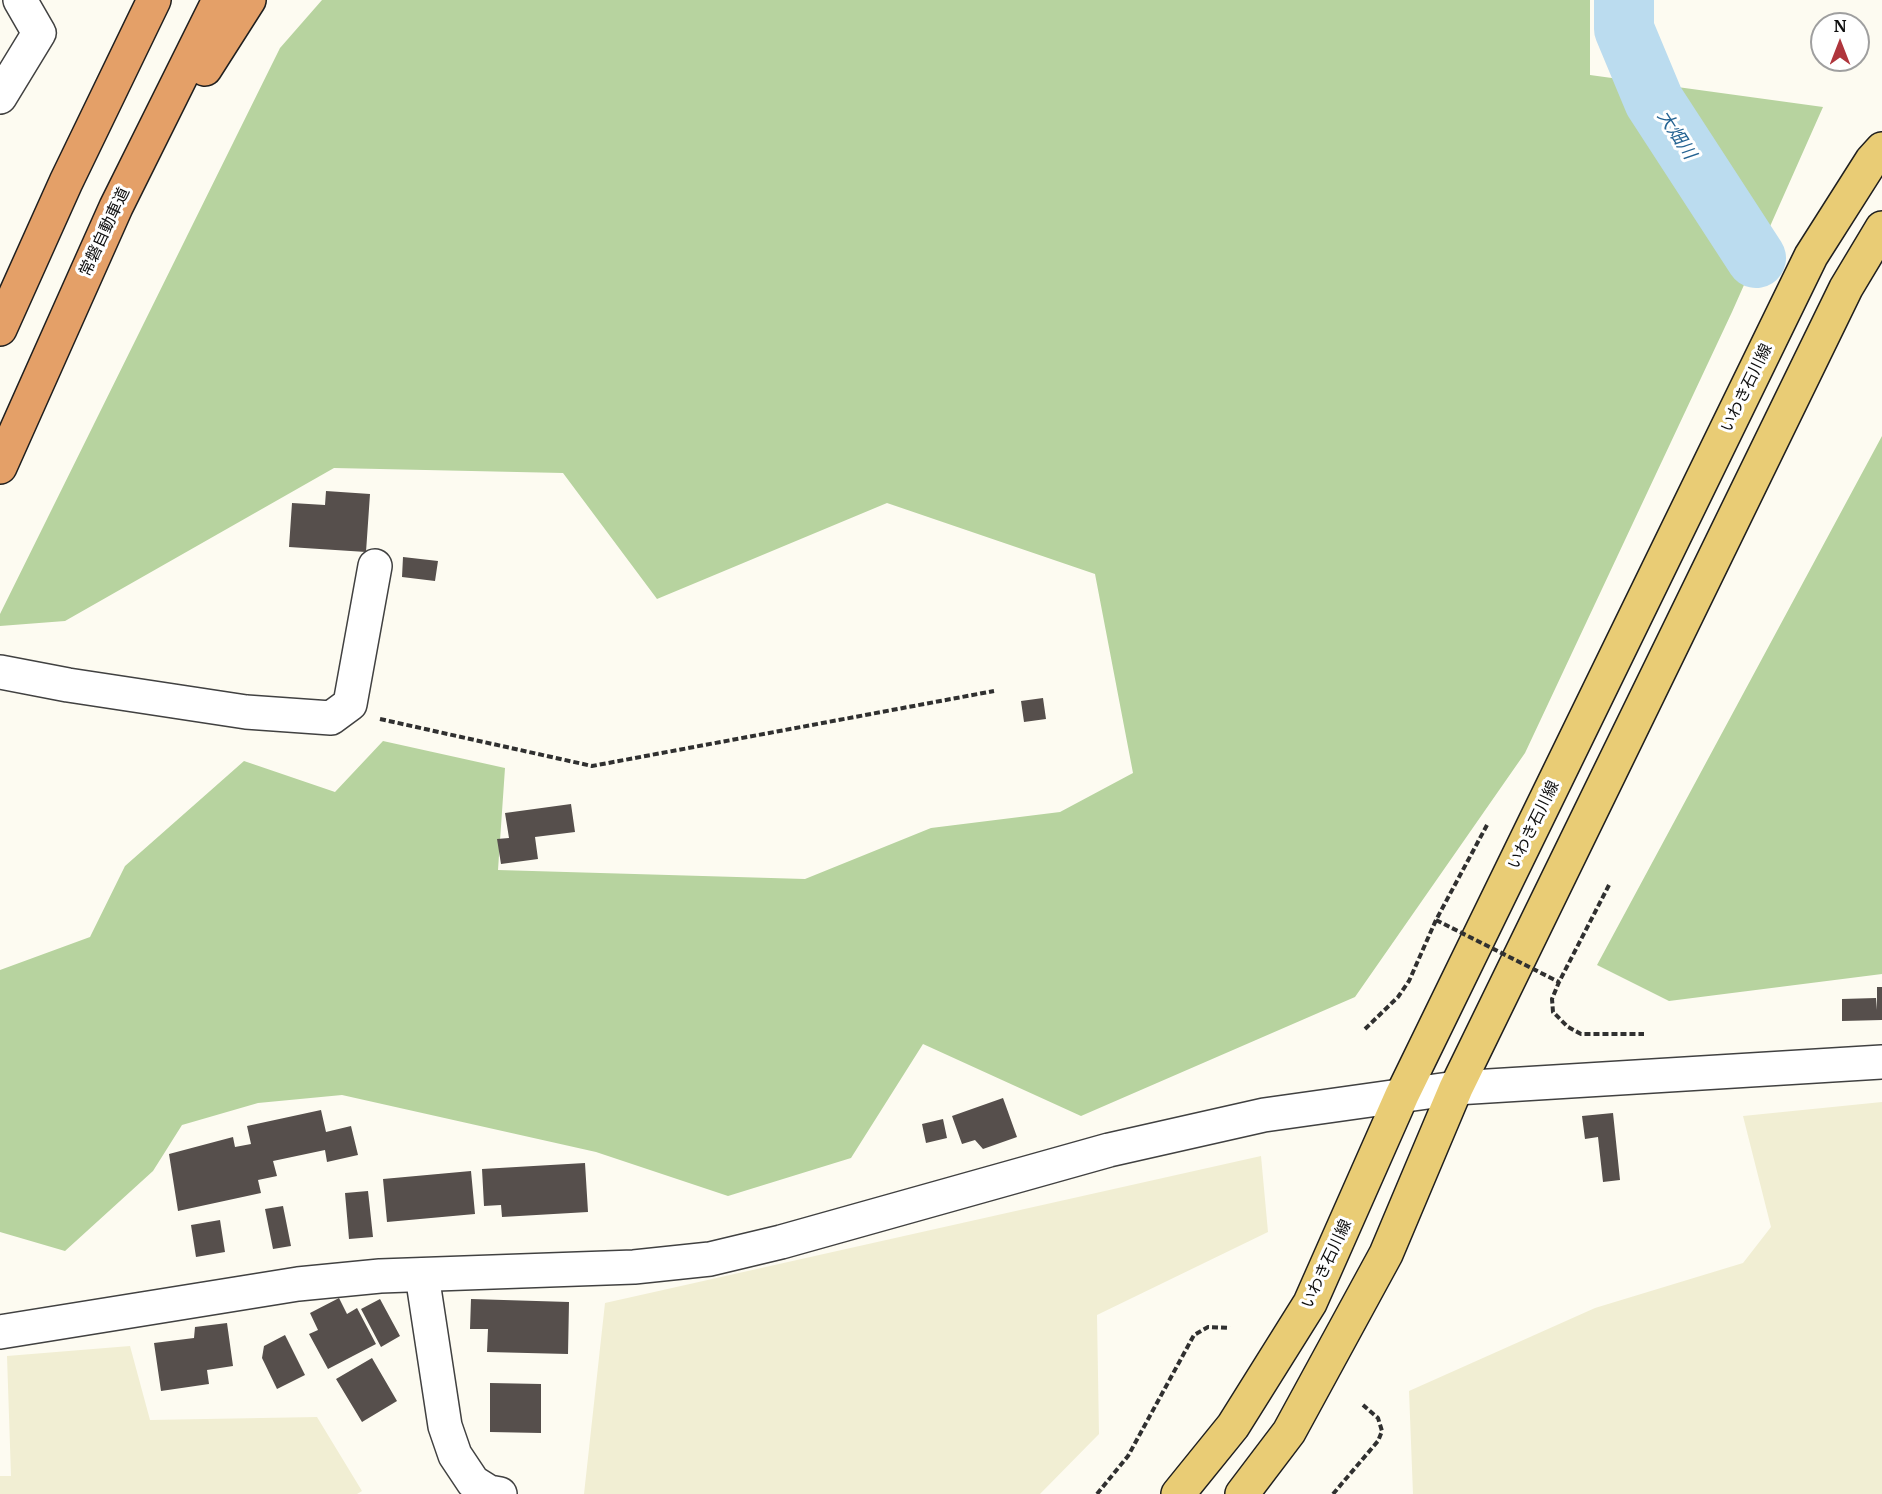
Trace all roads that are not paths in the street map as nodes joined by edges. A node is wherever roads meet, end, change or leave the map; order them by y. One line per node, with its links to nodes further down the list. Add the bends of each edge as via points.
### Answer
1 (20, 0): 5 (street, via 39,33)
2 (154, 0): 9 (highway)
3 (219, 0): 7 (highway, 常磐自動車道)
4 (249, 0): 7 (highway)
5 (0, 97)
6 (1882, 149): 15 (main road, いわき石川線, via 1811,256)
7 (116, 207): 10 (highway, 常磐自動車道)
8 (1882, 228): 14 (main road, via 1846,288)
9 (0, 328)
10 (0, 467)
11 (375, 566): 12 (street, via 350,704 331,718 246,712)
12 (0, 672)
13 (1882, 1062): 14 (street)
14 (1456, 1088): 15 (street); 20 (main road, via 1386,1254 1289,1432)
15 (1402, 1095): 16 (street, via 1264,1115 1109,1150 710,1259 634,1267); 19 (main road, いわき石川線, via 1310,1303 1233,1426)
16 (422, 1275): 17 (street, via 298,1284); 18 (street, via 445,1426 455,1455 473,1482)
17 (0, 1332)
18 (500, 1494)
19 (1178, 1494)
20 (1242, 1494)

